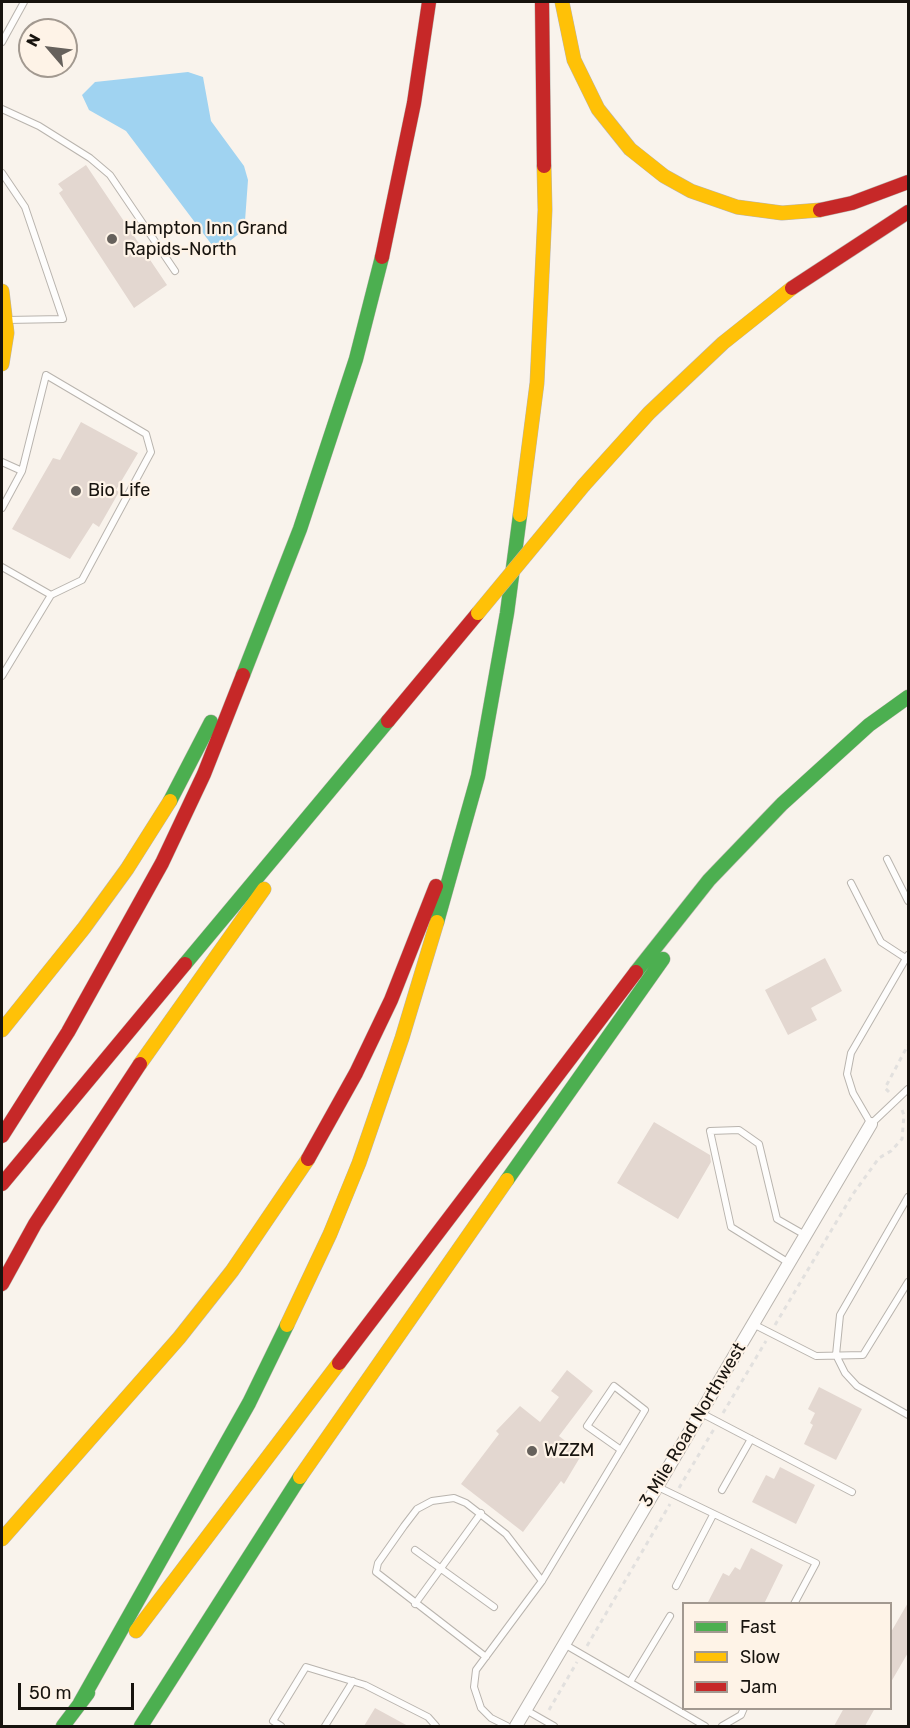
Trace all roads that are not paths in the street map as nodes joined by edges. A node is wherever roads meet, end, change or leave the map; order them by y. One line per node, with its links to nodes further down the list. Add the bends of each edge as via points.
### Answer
1 (24, 2): 5 (lane)
2 (429, 2): 19 (main road, via 414,103 377,280 328,449)
3 (542, 2): 22 (main road, via 545,210 537,383 507,613)
4 (562, 2): 8 (main road, via 574,60 598,109 630,149 691,192 737,207 782,213 845,205)
5 (2, 42)
6 (2, 109): 10 (lane, via 39,126 110,175)
7 (2, 173): 12 (lane, via 25,207 63,319)
8 (909, 182)
9 (909, 212): 23 (main road, bridge, via 827,264 723,343 649,412)
10 (175, 271)
11 (2, 291): 12 (main road)
12 (5, 320): 13 (main road)
13 (2, 364)
14 (2, 462): 15 (lane)
15 (22, 471): 16 (lane); 18 (lane, via 46,375 146,434 151,452 82,580)
16 (2, 508)
17 (2, 567): 18 (lane)
18 (51, 595): 20 (lane)
19 (268, 615): 29 (main road, via 168,804 127,870); 32 (main road, via 204,774 162,863 68,1032)
20 (2, 676)
21 (909, 697): 25 (main road, via 869,725 782,804)
22 (478, 776): 50 (main road, via 391,1000 315,1148 232,1271 192,1321); 63 (main road, via 439,924 359,1163 330,1234 249,1403)
23 (292, 838): 33 (main road); 38 (main road, via 267,886 105,1114)
24 (887, 859): 27 (lane)
25 (709, 880): 63 (main road); 67 (main road, via 656,970 332,1430)
26 (851, 884): 28 (lane, via 881,942)
27 (909, 901)
28 (908, 957): 31 (lane, via 851,1053 847,1074)
29 (2, 1030)
30 (909, 1089): 31 (lane)
31 (871, 1124): 35 (street, 3 Mile Road Northwest)
32 (2, 1136)
33 (2, 1184)
34 (909, 1197): 40 (lane, via 840,1315)
35 (806, 1235): 36 (street, 3 Mile Road Northwest); 36 (lane, via 777,1219 759,1144 739,1131 710,1131 731,1227)
36 (789, 1263): 39 (street, 3 Mile Road Northwest)
37 (909, 1282): 40 (lane, via 863,1355)
38 (2, 1284)
39 (753, 1324): 40 (lane, via 805,1352); 41 (street, 3 Mile Road Northwest)
40 (836, 1355): 42 (lane, via 857,1386)
41 (701, 1413): 43 (lane); 45 (street, 3 Mile Road Northwest)
42 (909, 1415)
43 (751, 1439): 46 (lane); 47 (lane)
44 (621, 1450): 44 (lane, via 645,1410 614,1386 587,1426); 53 (lane)
45 (657, 1487): 49 (lane); 59 (street, 3 Mile Road Northwest)
46 (722, 1490)
47 (852, 1492)
48 (481, 1513): 52 (lane); 53 (lane, via 516,1545); 56 (lane, via 454,1498 443,1499 417,1509 404,1526 376,1572)
49 (713, 1515): 54 (lane); 55 (lane, via 816,1563)
50 (2, 1539)
51 (415, 1550): 52 (lane)
52 (441, 1568): 56 (lane); 57 (lane)
53 (542, 1581): 60 (lane)
54 (676, 1586)
55 (795, 1602)
56 (415, 1604): 60 (lane)
57 (494, 1607)
58 (670, 1616): 62 (lane)
59 (564, 1644): 62 (lane); 64 (street, 3 Mile Road Northwest)
60 (486, 1657): 71 (lane, via 476,1670 475,1696 486,1714)
61 (353, 1682): 68 (lane, via 306,1667 273,1721); 69 (lane); 70 (lane, via 428,1717)
62 (630, 1682): 74 (lane)
63 (80, 1703): 66 (main road)
64 (526, 1710): 72 (street, 3 Mile Road Northwest); 73 (lane)
65 (743, 1710): 75 (lane)
66 (63, 1726)
67 (141, 1726)
68 (281, 1726)
69 (325, 1726)
70 (436, 1726)
71 (507, 1726)
72 (516, 1726)
73 (554, 1726)
74 (705, 1726)
75 (722, 1726)

